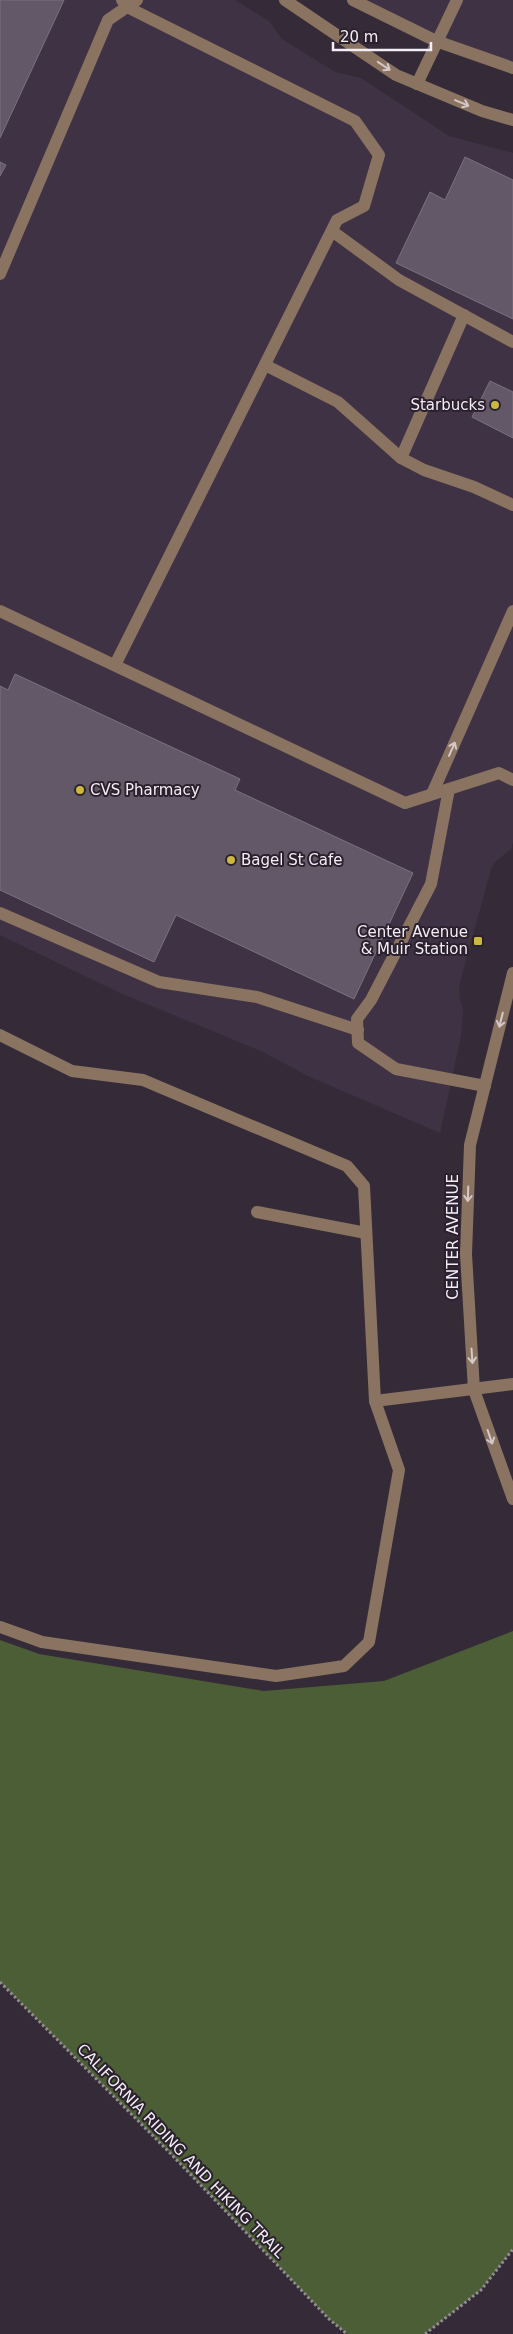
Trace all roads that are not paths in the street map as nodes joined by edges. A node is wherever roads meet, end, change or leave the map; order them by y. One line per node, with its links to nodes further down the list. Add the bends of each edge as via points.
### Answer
1 (285, 0): 7 (street, one-way to 7, via 396,75)
2 (353, 0): 5 (street)
3 (457, 0): 5 (street)
4 (129, 2): 9 (street, via 354,121 379,155 364,206 337,220); 10 (street, via 108,20)
5 (436, 41): 6 (street); 7 (street)
6 (513, 68)
7 (417, 84): 8 (street, one-way to 8)
8 (513, 120)
9 (332, 231): 11 (street, via 399,280); 13 (street)
10 (0, 274)
11 (464, 315): 12 (street); 14 (street)
12 (513, 342)
13 (265, 365): 14 (street, via 338,402); 18 (street)
14 (400, 458): 15 (street)
15 (513, 505)
16 (0, 610): 18 (street)
17 (513, 611): 21 (street, one-way to 17)
18 (115, 665): 21 (street, via 405,802)
19 (513, 780): 20 (street, via 499,773)
20 (449, 789): 21 (street); 24 (street, via 431,884 371,1000 357,1019)
21 (432, 794)
22 (0, 913): 24 (street, via 159,982 257,997)
23 (513, 973): 26 (street, CENTER AVENUE, one-way to 26)
24 (358, 1030): 26 (street, via 358,1043 396,1069)
25 (0, 1034): 28 (street, via 72,1071 144,1080 347,1166 364,1186)
26 (485, 1086): 30 (street, CENTER AVENUE, one-way to 30, via 470,1145 467,1224)
27 (257, 1212): 28 (street)
28 (366, 1232): 31 (street)
29 (513, 1384): 30 (street)
30 (474, 1390): 31 (street); 32 (street, CENTER AVENUE, one-way to 32)
31 (375, 1401): 33 (street, via 399,1470 369,1642 344,1666 276,1676 42,1642)
32 (513, 1500)
33 (0, 1627)

